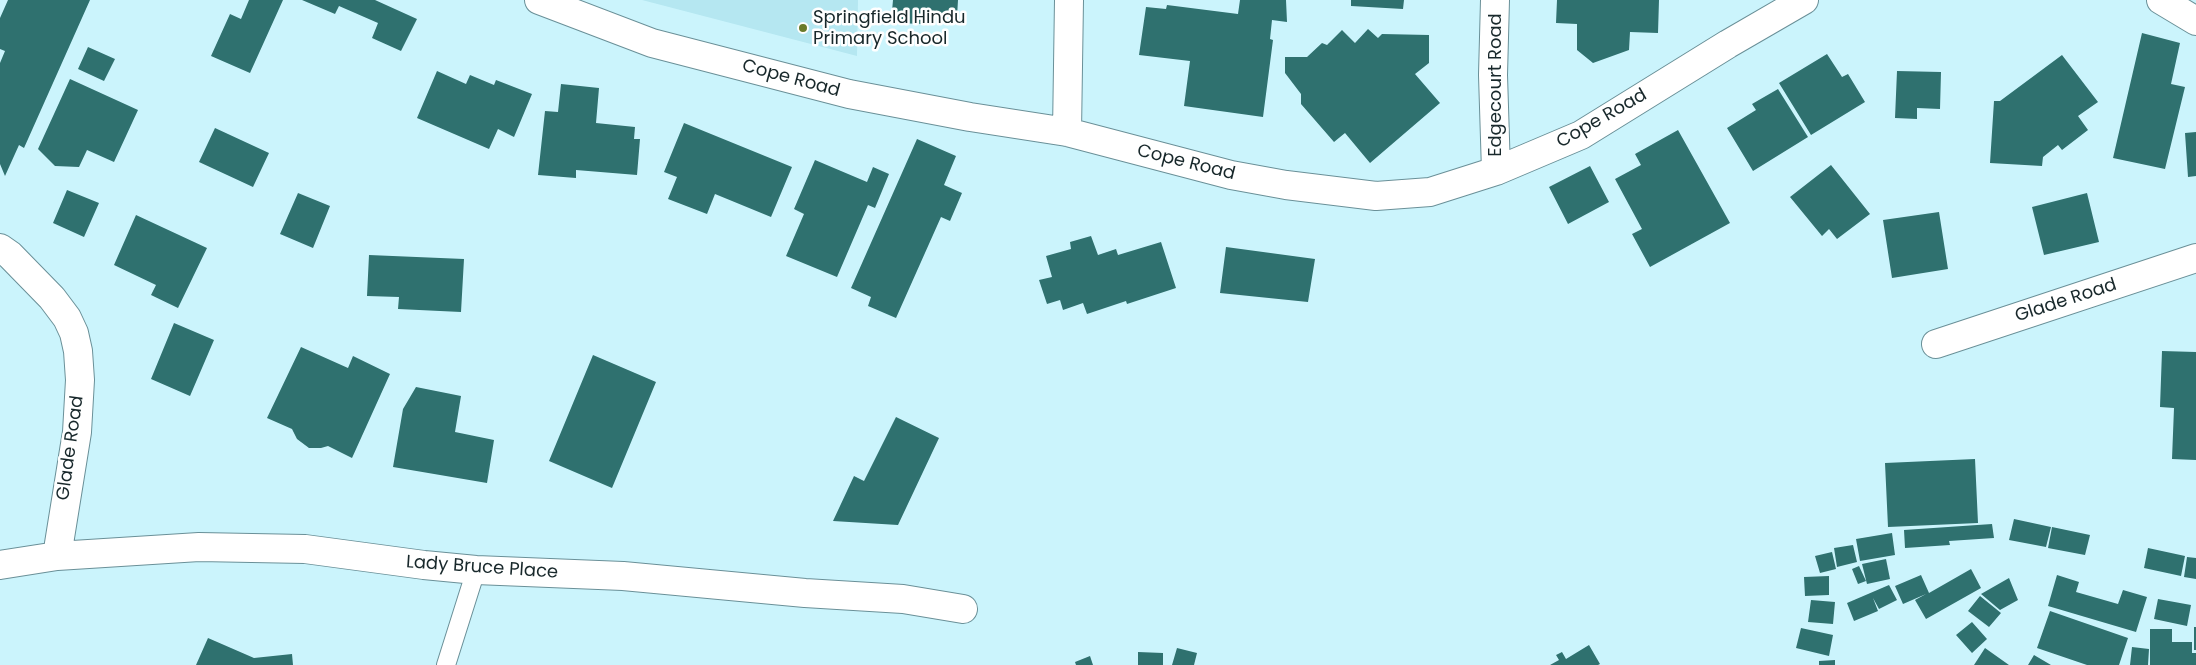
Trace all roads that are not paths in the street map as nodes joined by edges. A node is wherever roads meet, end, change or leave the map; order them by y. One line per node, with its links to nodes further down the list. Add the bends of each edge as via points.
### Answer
1 (539, 0): 7 (street, Cope Road, via 652,43 849,94)
2 (1069, 0): 7 (street)
3 (1495, 0): 8 (street, Edgecourt Road)
4 (1804, 0): 8 (street, Cope Road, via 1581,135)
5 (2161, 0): 6 (street)
6 (2196, 21)
7 (1068, 132): 8 (street, Cope Road, via 1231,175 1376,196 1430,192)
8 (1496, 171)
9 (0, 248): 12 (street, Glade Road, via 52,298 67,318 78,351 77,432)
10 (2196, 258): 11 (street, Glade Road)
11 (1936, 344)
12 (56, 556): 13 (street, Lady Bruce Place); 14 (street, Lady Bruce Place, via 199,547 305,550)
13 (0, 565)
14 (476, 570): 15 (street, Lady Bruce Place, via 623,576 902,599); 16 (lane)
15 (963, 610)
16 (446, 665)

